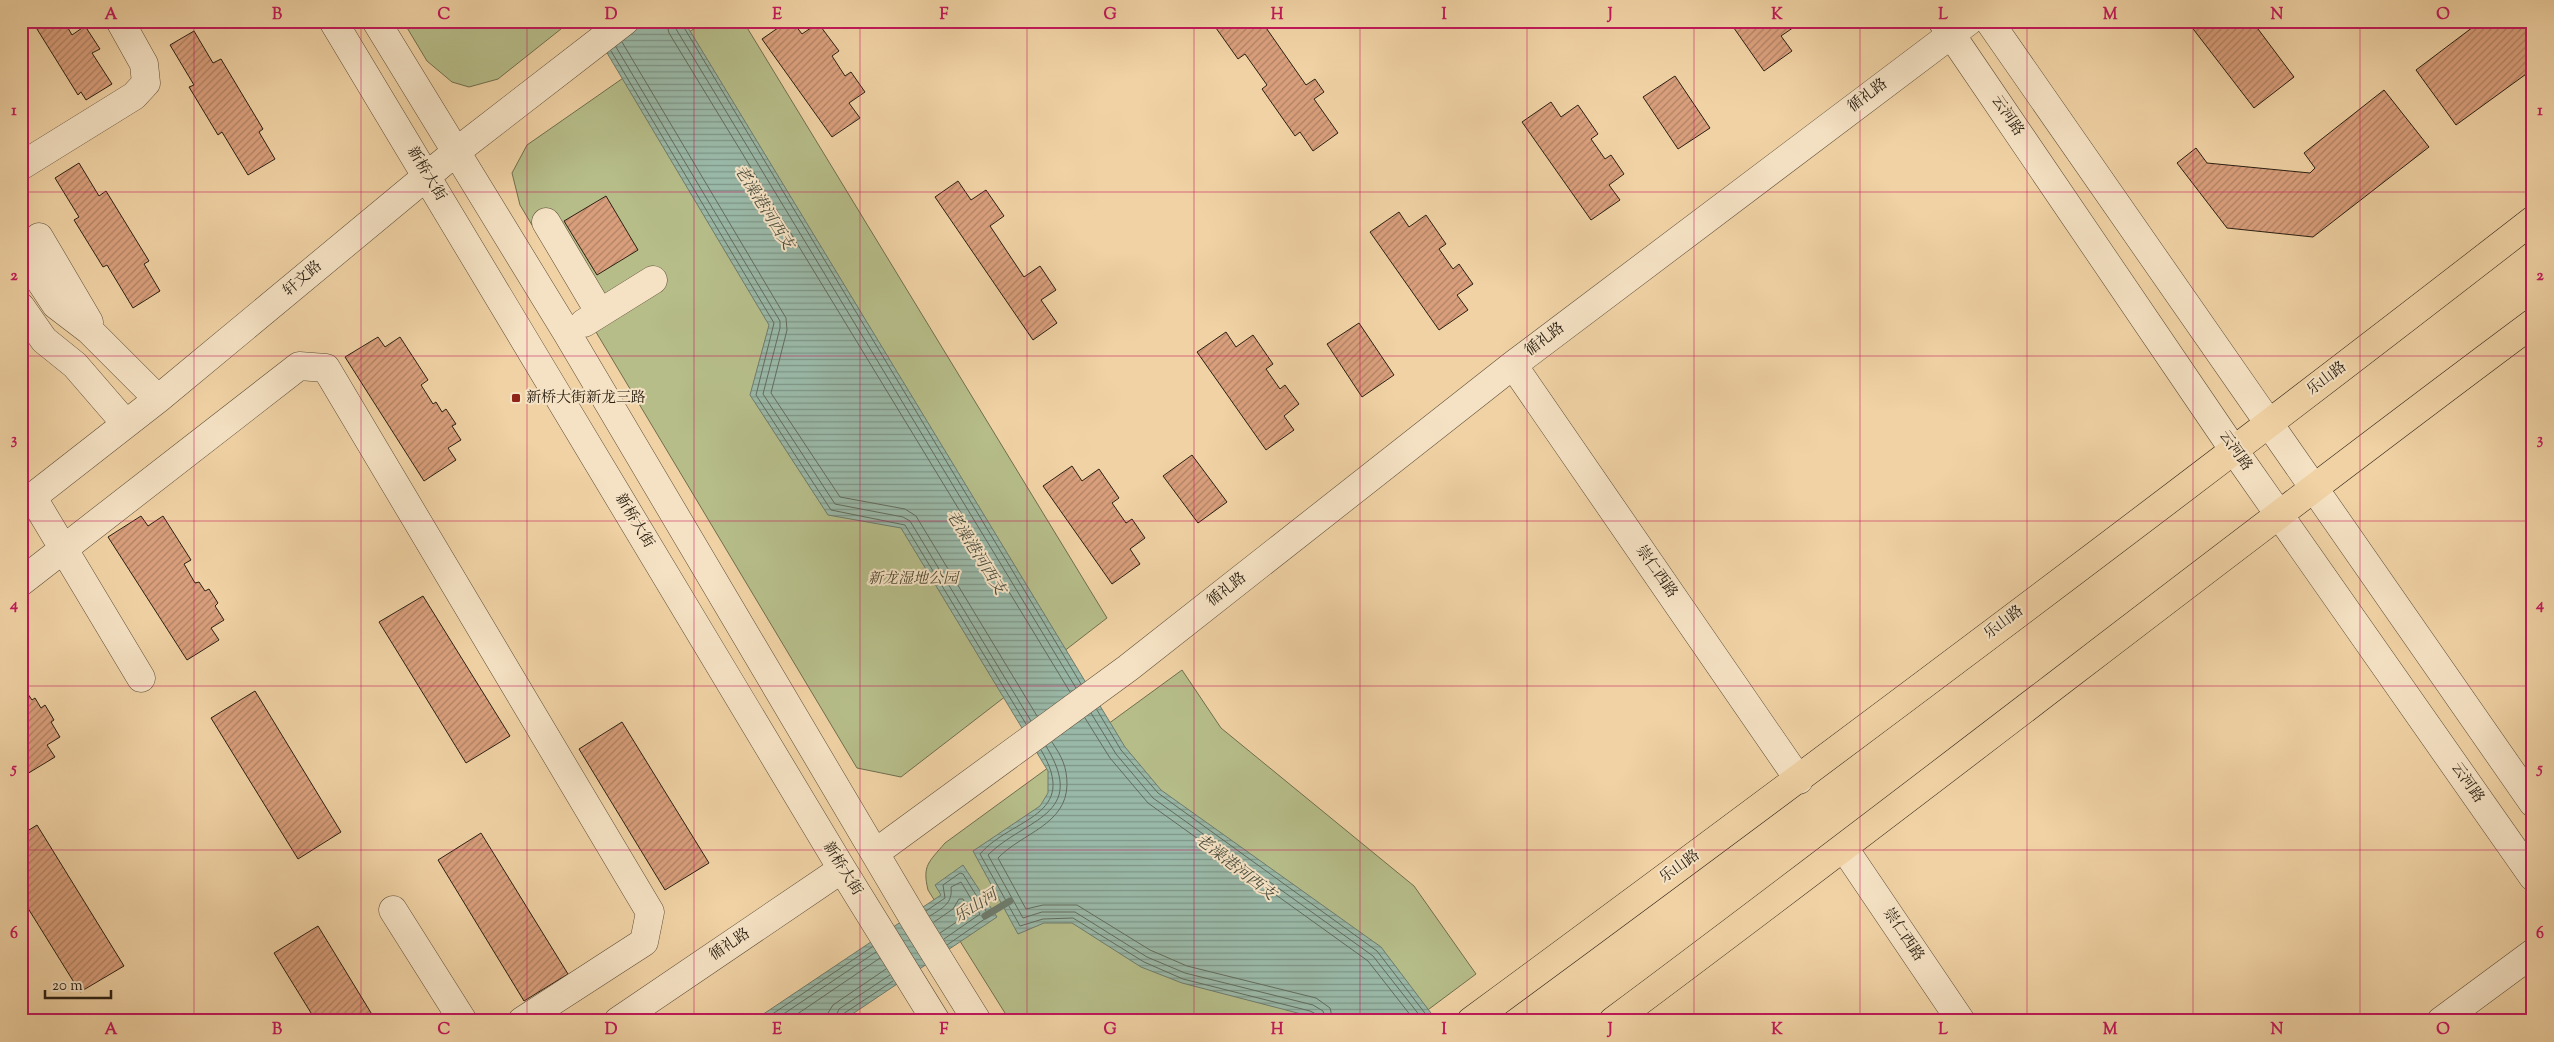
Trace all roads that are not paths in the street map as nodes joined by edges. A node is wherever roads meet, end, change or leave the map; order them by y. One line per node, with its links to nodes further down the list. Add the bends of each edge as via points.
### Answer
1 (120, 21): 8 (street, via 144,64 146,83 134,96)
2 (333, 21): 9 (street, 新桥大街)
3 (376, 21): 7 (street)
4 (625, 21): 7 (street, 轩文路)
5 (1989, 21): 22 (street)
6 (1954, 25): 20 (street, 循礼路); 24 (street, 云河路)
7 (457, 151): 9 (street, 轩文路); 18 (street)
8 (21, 166)
9 (427, 176): 21 (street, 轩文路); 35 (street, 新桥大街)
10 (2533, 220): 22 (main road, 乐山路)
11 (546, 222): 15 (street)
12 (30, 245): 17 (street, via 89,324)
13 (653, 280): 15 (street)
14 (21, 306): 19 (street, via 44,340)
15 (600, 313): 18 (street)
16 (2533, 323): 25 (main road)
17 (90, 331): 19 (street); 21 (street)
18 (567, 333): 34 (street)
19 (60, 353): 23 (street, via 75,365)
20 (1513, 365): 31 (street, 崇仁西路); 34 (street, 循礼路, via 1128,668)
21 (158, 399): 23 (street, 轩文路)
22 (2268, 423): 24 (main road, 乐山路); 25 (street)
23 (126, 424): 26 (street, 轩文路)
24 (2233, 449): 27 (street, 云河路); 31 (main road, 乐山路)
25 (2315, 488): 27 (main road); 32 (street)
26 (27, 502): 28 (street)
27 (2279, 514): 33 (main road); 36 (street, 云河路)
28 (64, 549): 29 (street); 30 (street); 41 (street, via 299,366 326,368 650,912 644,942)
29 (21, 582)
30 (141, 678)
31 (1799, 780): 44 (main road, 乐山路)
32 (2533, 803)
33 (1844, 848): 45 (main road); 46 (street, 崇仁西路)
34 (875, 853): 43 (street)
35 (842, 869): 39 (street, 新桥大街); 42 (street, 循礼路)
36 (2533, 877)
37 (393, 910): 40 (street)
38 (2533, 953): 47 (street)
39 (934, 1016)
40 (463, 1021)
41 (522, 1021)
42 (618, 1021)
43 (977, 1021)
44 (1471, 1021)
45 (1613, 1021)
46 (1961, 1021)
47 (2441, 1021)

